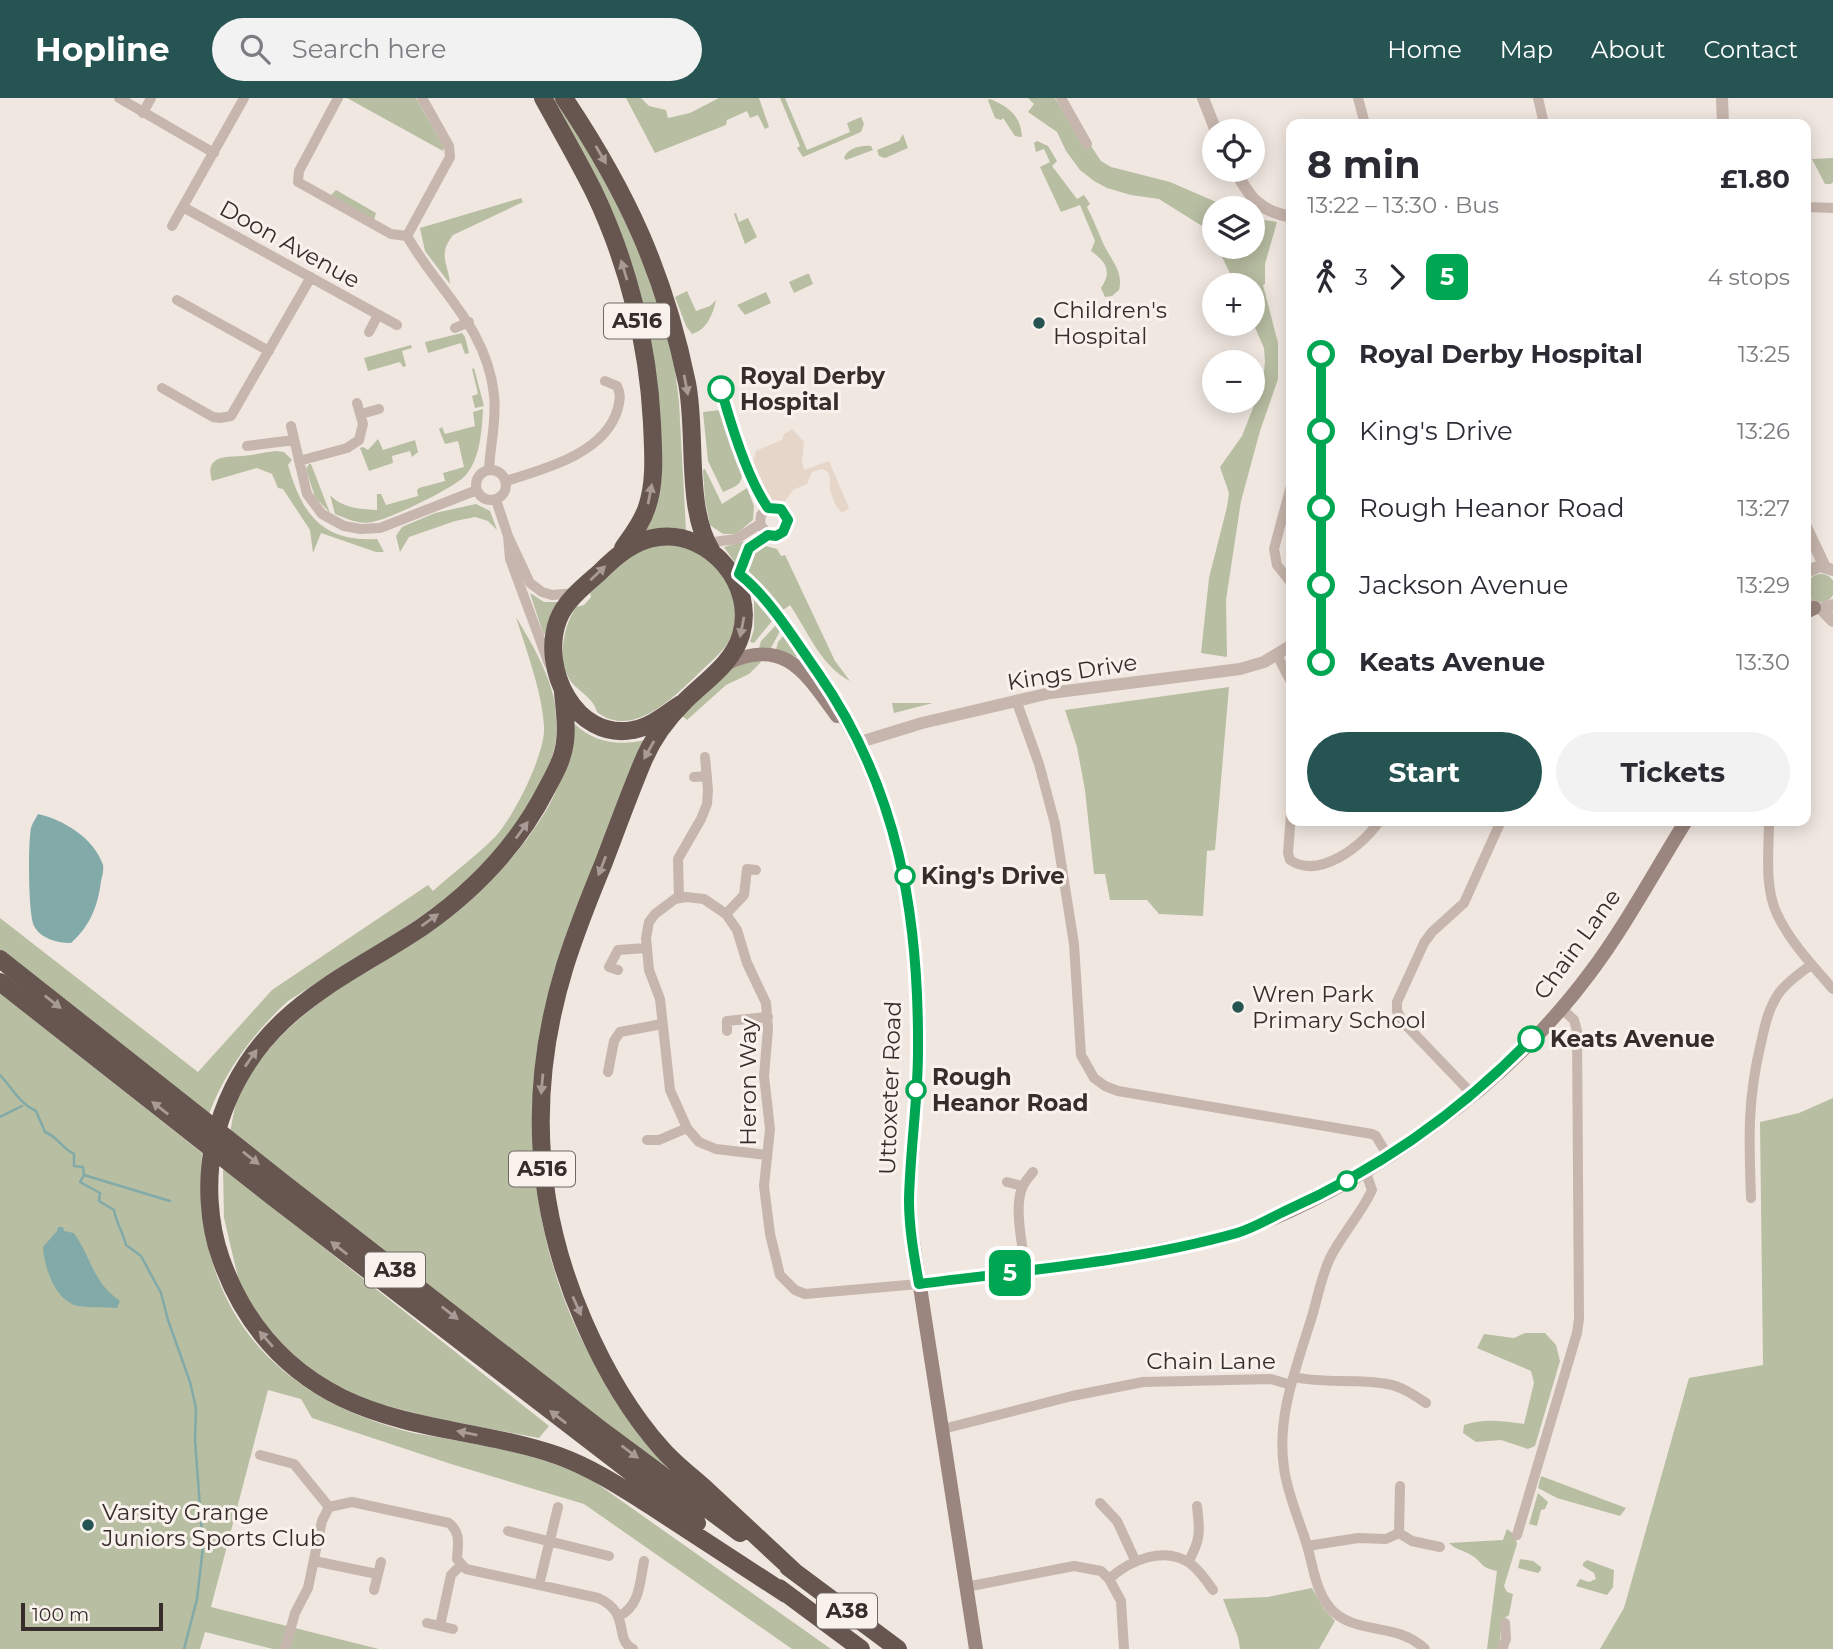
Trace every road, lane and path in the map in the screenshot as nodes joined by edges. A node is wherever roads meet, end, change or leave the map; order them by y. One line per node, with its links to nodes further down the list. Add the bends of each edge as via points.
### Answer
1 (119, 98): 13 (street)
2 (151, 98): 13 (street)
3 (244, 98): 19 (street)
4 (338, 98): 26 (street, via 299,171 298,183 391,234)
5 (422, 98): 26 (street, via 449,146 450,157)
6 (543, 98): 54 (highway, A516, one-way to 6, via 642,520 652,486 648,379 616,246 594,193)
7 (564, 98): 53 (highway, A516, one-way to 53, via 625,198 659,278 687,382 698,514)
8 (1061, 98): 18 (street)
9 (1203, 98): 14 (street)
10 (1358, 98): 15 (street)
11 (1538, 98): 16 (street)
12 (1722, 98): 17 (street)
13 (143, 113): 19 (street)
14 (1211, 119)
15 (1364, 119)
16 (1543, 119)
17 (1723, 119)
18 (1087, 144)
19 (214, 153): 21 (street)
20 (1242, 182): 24 (street, via 1260,206)
21 (183, 207): 25 (street); 27 (street, Doon Avenue)
22 (1811, 207): 23 (street)
23 (1833, 208)
24 (1286, 216)
25 (172, 226)
26 (407, 236): 30 (street)
27 (311, 277): 29 (street, Doon Avenue); 34 (street)
28 (177, 300): 34 (street)
29 (378, 315): 31 (street, Doon Avenue); 33 (street, Doon Avenue)
30 (469, 322): 32 (street); 44 (street, via 487,361 494,396)
31 (397, 325)
32 (455, 328)
33 (369, 332)
34 (269, 351): 36 (street, via 227,418 213,416)
35 (605, 381): 45 (street, via 617,386 620,400 597,440 555,464)
36 (163, 388)
37 (357, 403): 39 (street)
38 (379, 409): 39 (street)
39 (361, 414): 43 (street, via 361,436 355,444)
40 (291, 426): 41 (street)
41 (294, 440): 42 (street); 43 (street)
42 (247, 446)
43 (299, 461): 46 (street, via 312,504 354,529 380,528)
44 (489, 470): 45 (street); 46 (street, via 479,476)
45 (506, 481): 47 (street)
46 (477, 491): 47 (street)
47 (496, 500): 51 (street)
48 (1286, 504): 58 (street, via 1274,549)
49 (760, 524): 50 (street); 50 (street, via 768,508 784,512 786,528 780,535); 53 (street, via 736,539)
50 (768, 535): 57 (street, via 749,548)
51 (508, 536): 59 (street, via 536,588 552,595); 66 (street, via 510,559)
52 (1811, 536): 55 (street)
53 (706, 545): 54 (highway, A516, via 660,537); 57 (highway, A516)
54 (619, 554): 59 (highway, A516, one-way to 54)
55 (1830, 568): 56 (street)
56 (1811, 569)
57 (733, 574): 64 (highway, A516, one-way to 64, via 744,605 744,624 740,640); 69 (main road, via 770,607 805,653 844,711)
58 (1286, 576)
59 (578, 592): 66 (highway, A516, via 563,610 554,633)
60 (1816, 608): 61 (street)
61 (1833, 621)
62 (1286, 649): 63 (street, Kings Drive)
63 (1277, 655): 65 (street); 67 (street, Kings Drive, via 1232,670)
64 (723, 665): 68 (highway, A516); 69 (main road, via 754,654 786,659)
65 (1286, 672)
66 (560, 684): 68 (highway, A516, via 585,718 615,731 641,728); 133 (highway, A516, one-way to 66, via 576,1462 341,1398 299,1372 272,1347 253,1324 218,1251 210,1170 220,1119 240,1075 282,1022 464,895 510,846 540,803 559,763 566,730)
67 (1016, 700): 69 (street, Kings Drive); 96 (street, via 1055,824 1074,944 1081,1055 1094,1078 1118,1091 1376,1136)
68 (681, 704): 126 (highway, A516, one-way to 126, via 646,755 565,966 545,1051 539,1142 543,1177 567,1284 615,1387 664,1450)
69 (857, 743): 103 (main road, Uttoxeter Road, via 897,844 912,923 918,1052 909,1201)
70 (705, 757): 71 (street)
71 (707, 776): 72 (street); 79 (street, via 705,811 678,861)
72 (694, 777)
73 (1290, 826): 74 (street, via 1288,853 1290,860 1299,864 1328,862 1350,852)
74 (1376, 826)
75 (1499, 826): 92 (street, via 1464,903 1424,943 1397,1002 1403,1022)
76 (1683, 826): 87 (main road, Chain Lane, via 1617,934)
77 (1769, 826): 83 (street, via 1773,902)
78 (756, 870): 80 (street, via 747,869 743,897)
79 (679, 898): 80 (street, via 704,899); 81 (street, via 653,916 646,930)
80 (726, 914): 88 (street, Heron Way, via 738,934)
81 (646, 948): 84 (street, via 618,950 609,967); 89 (street)
82 (0, 959): 126 (highway, A38, one-way to 126, via 600,1429)
83 (1811, 965): 86 (street); 101 (street, via 1780,992 1768,1013 1749,1104)
84 (618, 970)
85 (0, 982): 133 (highway, A38, one-way to 85)
86 (1831, 984)
87 (1561, 1008): 92 (main road, Chain Lane); 115 (street, via 1574,1020 1577,1031 1577,1333)
88 (768, 1017): 90 (street, via 727,1021); 95 (street, Heron Way, via 764,1066)
89 (662, 1024): 91 (street, via 620,1032); 93 (street, via 670,1090)
90 (727, 1031)
91 (608, 1072)
92 (1472, 1094): 96 (main road, Chain Lane)
93 (687, 1128): 94 (street); 95 (street, via 709,1148)
94 (647, 1140)
95 (767, 1155): 103 (street, Heron Way, via 764,1186 775,1260 786,1282 805,1294)
96 (1388, 1156): 97 (main road, Chain Lane)
97 (1365, 1170): 102 (main road, Chain Lane, via 1240,1232 1115,1259); 104 (street, Chain Lane, via 1372,1190 1329,1261)
98 (1033, 1172): 100 (street)
99 (1007, 1182): 100 (street)
100 (1023, 1186): 102 (street, via 1020,1222)
101 (1751, 1198)
102 (1026, 1270): 103 (main road, Chain Lane)
103 (919, 1284): 106 (main road, Uttoxeter Road)
104 (1293, 1381): 105 (street, via 1387,1384); 106 (street, Chain Lane, via 1143,1382); 117 (street, via 1282,1440 1284,1470)
105 (1426, 1403)
106 (943, 1429): 130 (main road, Uttoxeter Road)
107 (260, 1455): 111 (street, via 294,1464)
108 (1400, 1486): 114 (street)
109 (1100, 1503): 120 (street, via 1115,1512)
110 (1196, 1506): 124 (street, via 1201,1533)
111 (330, 1507): 121 (street, via 322,1521); 125 (street, via 352,1502 449,1523 459,1536 457,1559)
112 (558, 1507): 116 (street)
113 (508, 1531): 116 (street)
114 (1399, 1533): 117 (street, via 1386,1539); 118 (street)
115 (1517, 1535)
116 (550, 1541): 119 (street); 129 (street)
117 (1307, 1546): 145 (street, via 1318,1587 1338,1615 1358,1625 1410,1636)
118 (1440, 1547)
119 (609, 1556)
120 (1135, 1560): 124 (street, via 1160,1556); 128 (street)
121 (314, 1561): 127 (street); 139 (street)
122 (644, 1561): 134 (street, via 634,1605)
123 (381, 1562): 127 (street)
124 (1188, 1562): 132 (street)
125 (461, 1565): 129 (street); 137 (street, via 451,1575)
126 (796, 1573): 142 (highway, A38)
127 (377, 1574): 131 (street)
128 (1109, 1579): 130 (street, via 1101,1572 1074,1566); 144 (street, via 1121,1601)
129 (540, 1585): 134 (street, via 598,1598 612,1604)
130 (966, 1587): 143 (main road, Uttoxeter Road)
131 (374, 1590)
132 (1213, 1590)
133 (786, 1594): 141 (highway, A38)
134 (619, 1616): 140 (street, via 623,1641)
135 (427, 1623): 137 (street)
136 (1505, 1623): 146 (street)
137 (440, 1626): 138 (street)
138 (453, 1629)
139 (285, 1649)
140 (633, 1649)
141 (861, 1649)
142 (898, 1649)
143 (976, 1649)
144 (1124, 1649)
145 (1425, 1649)
146 (1502, 1649)

